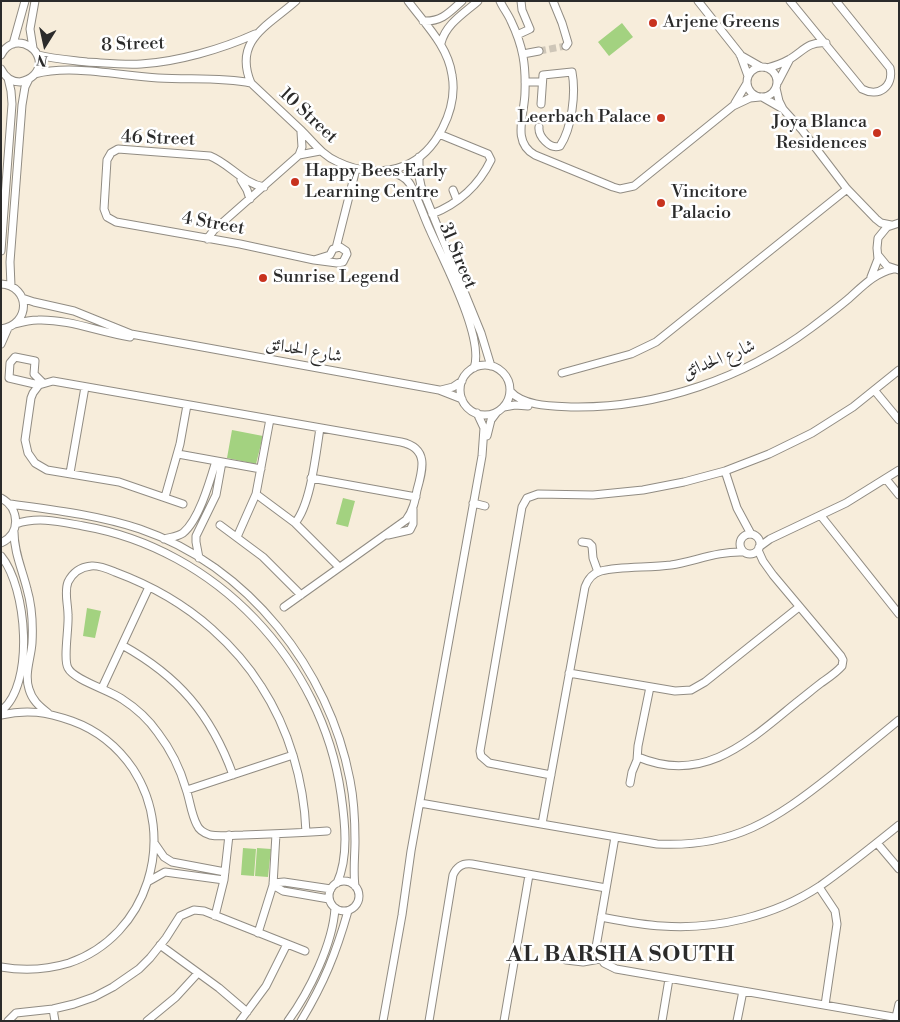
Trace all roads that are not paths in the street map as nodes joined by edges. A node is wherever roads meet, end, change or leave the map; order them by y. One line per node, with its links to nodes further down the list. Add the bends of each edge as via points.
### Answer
1 (25, 1): 20 (street)
2 (35, 1): 24 (street, via 30,28)
3 (285, 1): 14 (street)
4 (296, 1): 14 (street)
5 (408, 1): 15 (street, 10 Street)
6 (462, 1): 15 (street, via 440,19)
7 (478, 1): 21 (street, via 446,29)
8 (521, 1): 18 (street, via 530,29)
9 (553, 1): 23 (street, via 568,43)
10 (698, 1): 28 (street)
11 (790, 1): 16 (street)
12 (836, 1): 19 (street, via 888,65 891,74 888,85 884,90 873,93 862,89)
13 (500, 2): 18 (street)
14 (284, 12): 17 (street)
15 (423, 20): 21 (street, 10 Street)
16 (814, 29): 19 (street); 22 (street)
17 (256, 34): 29 (street, 8 Street, via 220,48 156,62 121,64); 38 (street, via 246,58)
18 (517, 34): 27 (street)
19 (826, 43): 22 (street)
20 (13, 44): 24 (street, via 23,43); 26 (street)
21 (441, 44): 46 (street, 10 Street, via 448,58 453,91 446,123)
22 (808, 45): 30 (street)
23 (566, 46)
24 (33, 48): 29 (street)
25 (539, 51): 27 (street)
26 (2, 53)
27 (523, 54): 36 (street)
28 (740, 54): 31 (street); 35 (street)
29 (38, 55): 33 (street, via 39,62)
30 (790, 59): 31 (street); 39 (street)
31 (764, 67): 35 (street, via 753,70); 39 (street, via 774,73)
32 (1, 69): 34 (street)
33 (32, 76): 34 (street, 8 Street, via 19,82); 38 (street, 8 Street, via 45,71 64,70); 73 (street, via 22,105)
34 (8, 78): 67 (street, via 12,104)
35 (748, 79): 40 (street, via 750,92); 42 (street)
36 (526, 82): 37 (street); 42 (street, via 520,135 525,147 535,155 620,189 634,186)
37 (542, 82): 41 (street); 44 (street, via 546,74 571,71 573,96 570,120 560,146 552,147 542,138)
38 (251, 84): 45 (street, 10 Street)
39 (777, 85): 40 (street, via 771,95); 43 (street)
40 (761, 97): 42 (street); 43 (street)
41 (541, 104)
42 (733, 106)
43 (783, 109): 54 (street)
44 (539, 127)
45 (301, 130): 47 (street, 10 Street); 48 (street, via 303,139)
46 (439, 134): 49 (street, 10 Street); 57 (street, via 491,158 477,182)
47 (320, 151): 48 (street); 50 (street, 10 Street)
48 (299, 155): 53 (street)
49 (419, 157): 51 (street, 10 Street, via 404,166); 58 (street, 31 Street, via 419,176)
50 (356, 169): 51 (street, 10 Street); 66 (street)
51 (387, 170): 80 (street, 31 Street, via 409,183 424,215 468,319 477,359)
52 (238, 176): 53 (street, 46 Street); 56 (street, 46 Street); 60 (street, 46 Street, via 217,155 118,149 107,160 104,209)
53 (264, 187): 56 (street)
54 (847, 189): 59 (street); 82 (street, via 656,342 631,354)
55 (453, 190): 57 (street)
56 (250, 199): 62 (street)
57 (457, 200): 58 (street)
58 (432, 214): 79 (street, 31 Street, via 482,333)
59 (872, 216): 61 (street, via 881,223); 63 (street)
60 (108, 218): 64 (street, 4 Street)
61 (895, 224): 63 (street, via 883,230)
62 (219, 226): 64 (street); 65 (street)
63 (878, 238): 68 (street)
64 (208, 239): 65 (street, 4 Street)
65 (222, 241): 69 (street, 4 Street)
66 (336, 248): 69 (street, via 330,255); 69 (street, 4 Street, via 346,251 343,262)
67 (1, 252)
68 (878, 255): 70 (street, via 886,266); 71 (street)
69 (314, 260)
70 (896, 269): 71 (street, شارع الحدائق, via 879,273)
71 (868, 282): 91 (street, شارع الحدائق, via 789,344 720,379 648,399 606,406)
72 (1, 284): 73 (street)
73 (11, 286): 74 (street)
74 (22, 298): 75 (street, via 23,313); 77 (street, شارع الحدائق, via 74,311 131,334)
75 (15, 324): 76 (street); 77 (street, شارع الحدائق, via 45,320)
76 (4, 328): 78 (street)
77 (165, 342): 86 (street, شارع الحدائق)
78 (1, 344)
79 (491, 366): 80 (street); 87 (street, via 506,377)
80 (474, 368): 83 (street)
81 (898, 372): 88 (street)
82 (562, 374)
83 (462, 381): 86 (street); 89 (street)
84 (41, 384): 84 (street, via 34,374 35,361 15,357 10,363 9,378); 85 (street, via 52,382); 105 (street, via 33,393 25,434 28,453 41,467)
85 (85, 387): 90 (street); 105 (street)
86 (438, 390): 89 (street, شارع الحدائق)
87 (510, 391): 91 (street, via 524,402); 92 (street)
88 (875, 391): 95 (street); 104 (street, via 812,432)
89 (462, 399): 93 (street)
90 (187, 405): 94 (street); 97 (street)
91 (558, 406): 92 (street, via 515,405)
92 (500, 410): 93 (street, via 487,415); 98 (street, via 490,423)
93 (477, 413): 98 (street, via 484,428)
94 (270, 419): 96 (street); 102 (street)
95 (899, 420)
96 (320, 428): 107 (street); 116 (street, via 411,446 420,454 423,465)
97 (178, 454): 99 (street); 115 (street)
98 (482, 456): 117 (street)
99 (203, 459): 100 (street); 106 (street, via 208,464)
100 (219, 462): 101 (street); 106 (street); 108 (street)
101 (235, 465): 102 (street); 108 (street)
102 (261, 469): 112 (street)
103 (899, 470): 109 (street)
104 (725, 471): 121 (street); 159 (street, via 643,490 593,495 538,494 524,502 480,751 489,764)
105 (70, 473): 115 (street, via 119,482)
106 (211, 478): 110 (street)
107 (311, 478): 116 (street); 123 (street, via 303,510)
108 (220, 479): 111 (street)
109 (886, 479): 113 (street); 122 (street)
110 (208, 488): 111 (street); 130 (street, via 186,529 178,536)
111 (217, 490): 138 (street, via 196,536)
112 (256, 494): 123 (street); 129 (street)
113 (899, 495)
114 (2, 497): 118 (street)
115 (165, 497): 119 (street)
116 (416, 497): 139 (street, via 406,520)
117 (473, 503): 120 (street); 162 (street)
118 (10, 504): 124 (street); 130 (street, via 98,517)
119 (183, 504)
120 (486, 506)
121 (737, 508): 128 (street); 131 (street)
122 (821, 516): 127 (street); 143 (street)
123 (296, 523): 139 (street)
124 (16, 524): 126 (street); 185 (street, via 42,520 79,525 113,532 155,547 214,582 270,635 309,693 336,766 343,805 344,843 342,869)
125 (220, 525): 129 (street)
126 (14, 532): 133 (street); 154 (street, via 16,554 28,590 32,617 29,688 35,702)
127 (785, 532): 128 (street); 134 (street)
128 (753, 535): 131 (street, via 746,535); 134 (street, via 759,540)
129 (238, 537): 144 (street)
130 (164, 539): 138 (street)
131 (741, 540): 135 (street, via 740,548); 137 (street, via 730,549)
132 (582, 542): 140 (street, via 592,546)
133 (1, 543)
134 (759, 548): 135 (street, via 755,553); 141 (street)
135 (746, 554): 137 (street, via 732,552); 141 (street, via 757,559)
136 (1, 556): 153 (street, via 10,569 19,596 24,640 17,688)
137 (710, 557): 140 (street)
138 (199, 558): 186 (street, via 261,608 294,648 318,687 337,732 350,780 355,822)
139 (340, 567): 144 (street)
140 (598, 572): 150 (street, via 584,587)
141 (773, 575): 146 (street)
142 (149, 587): 149 (street); 152 (street, via 93,566 82,568 67,583 67,668 78,678); 156 (street, via 198,617 239,657 271,702)
143 (882, 592): 147 (street); 148 (street)
144 (301, 595): 145 (street)
145 (284, 607)
146 (799, 607): 151 (street, via 698,687 683,691); 157 (street, via 841,656 840,669 746,743 723,757 680,766 649,762)
147 (899, 608)
148 (899, 614)
149 (122, 645): 152 (street); 158 (street, via 159,668 191,698 216,734)
150 (569, 673): 151 (street); 159 (street)
151 (650, 686): 157 (street)
152 (102, 688): 161 (street, via 140,712 155,729 180,768)
153 (1, 713): 154 (street)
154 (48, 713): 171 (street, via 96,732 127,760 148,799)
155 (899, 720): 169 (street, via 790,808 755,828 716,840 676,845)
156 (293, 755): 158 (street); 166 (street, via 304,800)
157 (638, 757): 160 (street)
158 (233, 774): 161 (street)
159 (551, 775): 163 (street)
160 (630, 783)
161 (187, 790): 168 (street, via 200,829 211,835)
162 (420, 803): 163 (street); 213 (street)
163 (542, 824): 169 (street)
164 (899, 825): 170 (street)
165 (327, 831): 166 (street)
166 (306, 832): 167 (street)
167 (276, 834): 168 (street); 174 (street)
168 (229, 835): 172 (street)
169 (615, 837): 188 (street)
170 (877, 842): 175 (street); 187 (street)
171 (155, 843): 173 (street, via 164,857 172,862); 181 (street)
172 (227, 860): 176 (street); 179 (street)
173 (199, 867): 176 (street); 178 (street)
174 (274, 868): 182 (street); 183 (street)
175 (899, 869)
176 (211, 870): 179 (street)
177 (529, 875): 188 (street); 220 (street, via 467,863 455,871); 221 (street)
178 (198, 876): 180 (street); 181 (street, via 165,872)
179 (224, 876): 180 (street); 189 (street)
180 (209, 878): 189 (street)
181 (148, 881): 204 (street, via 128,919 87,955 52,968)
182 (290, 882): 183 (street); 184 (street)
183 (273, 884): 190 (street); 192 (street)
184 (301, 884): 185 (street); 191 (street)
185 (334, 886): 186 (street, via 348,882); 193 (street)
186 (355, 886): 195 (street, via 359,900)
187 (819, 887): 197 (street, via 755,915 709,925 662,926); 209 (street, via 835,911 837,924)
188 (606, 888): 197 (street)
189 (222, 892): 196 (street)
190 (289, 892): 191 (street); 192 (street)
191 (299, 894): 193 (street)
192 (269, 899): 198 (street)
193 (329, 899): 194 (street)
194 (335, 908): 195 (street); 218 (street, via 323,954)
195 (348, 911): 219 (street, via 334,958)
196 (215, 916): 198 (street); 200 (street, via 199,910 184,912)
197 (602, 917): 202 (street, via 596,947)
198 (258, 933): 199 (street)
199 (287, 944): 201 (street); 211 (street, via 266,986)
200 (160, 946): 205 (street); 210 (street, via 138,969 113,987 94,997)
201 (305, 951)
202 (600, 959): 203 (street, via 584,962); 206 (street, via 610,967)
203 (566, 960)
204 (1, 967)
205 (198, 972): 211 (street); 216 (street, via 176,998)
206 (669, 979): 207 (street); 222 (street)
207 (743, 991): 209 (street); 223 (street)
208 (899, 1004): 212 (street)
209 (825, 1005): 212 (street)
210 (53, 1008): 214 (street, via 16,1013); 215 (street)
211 (247, 1012): 217 (street)
212 (898, 1018)
213 (382, 1019)
214 (8, 1021)
215 (55, 1021)
216 (147, 1021)
217 (240, 1021)
218 (288, 1021)
219 (301, 1021)
220 (428, 1021)
221 (504, 1021)
222 (662, 1021)
223 (737, 1021)

